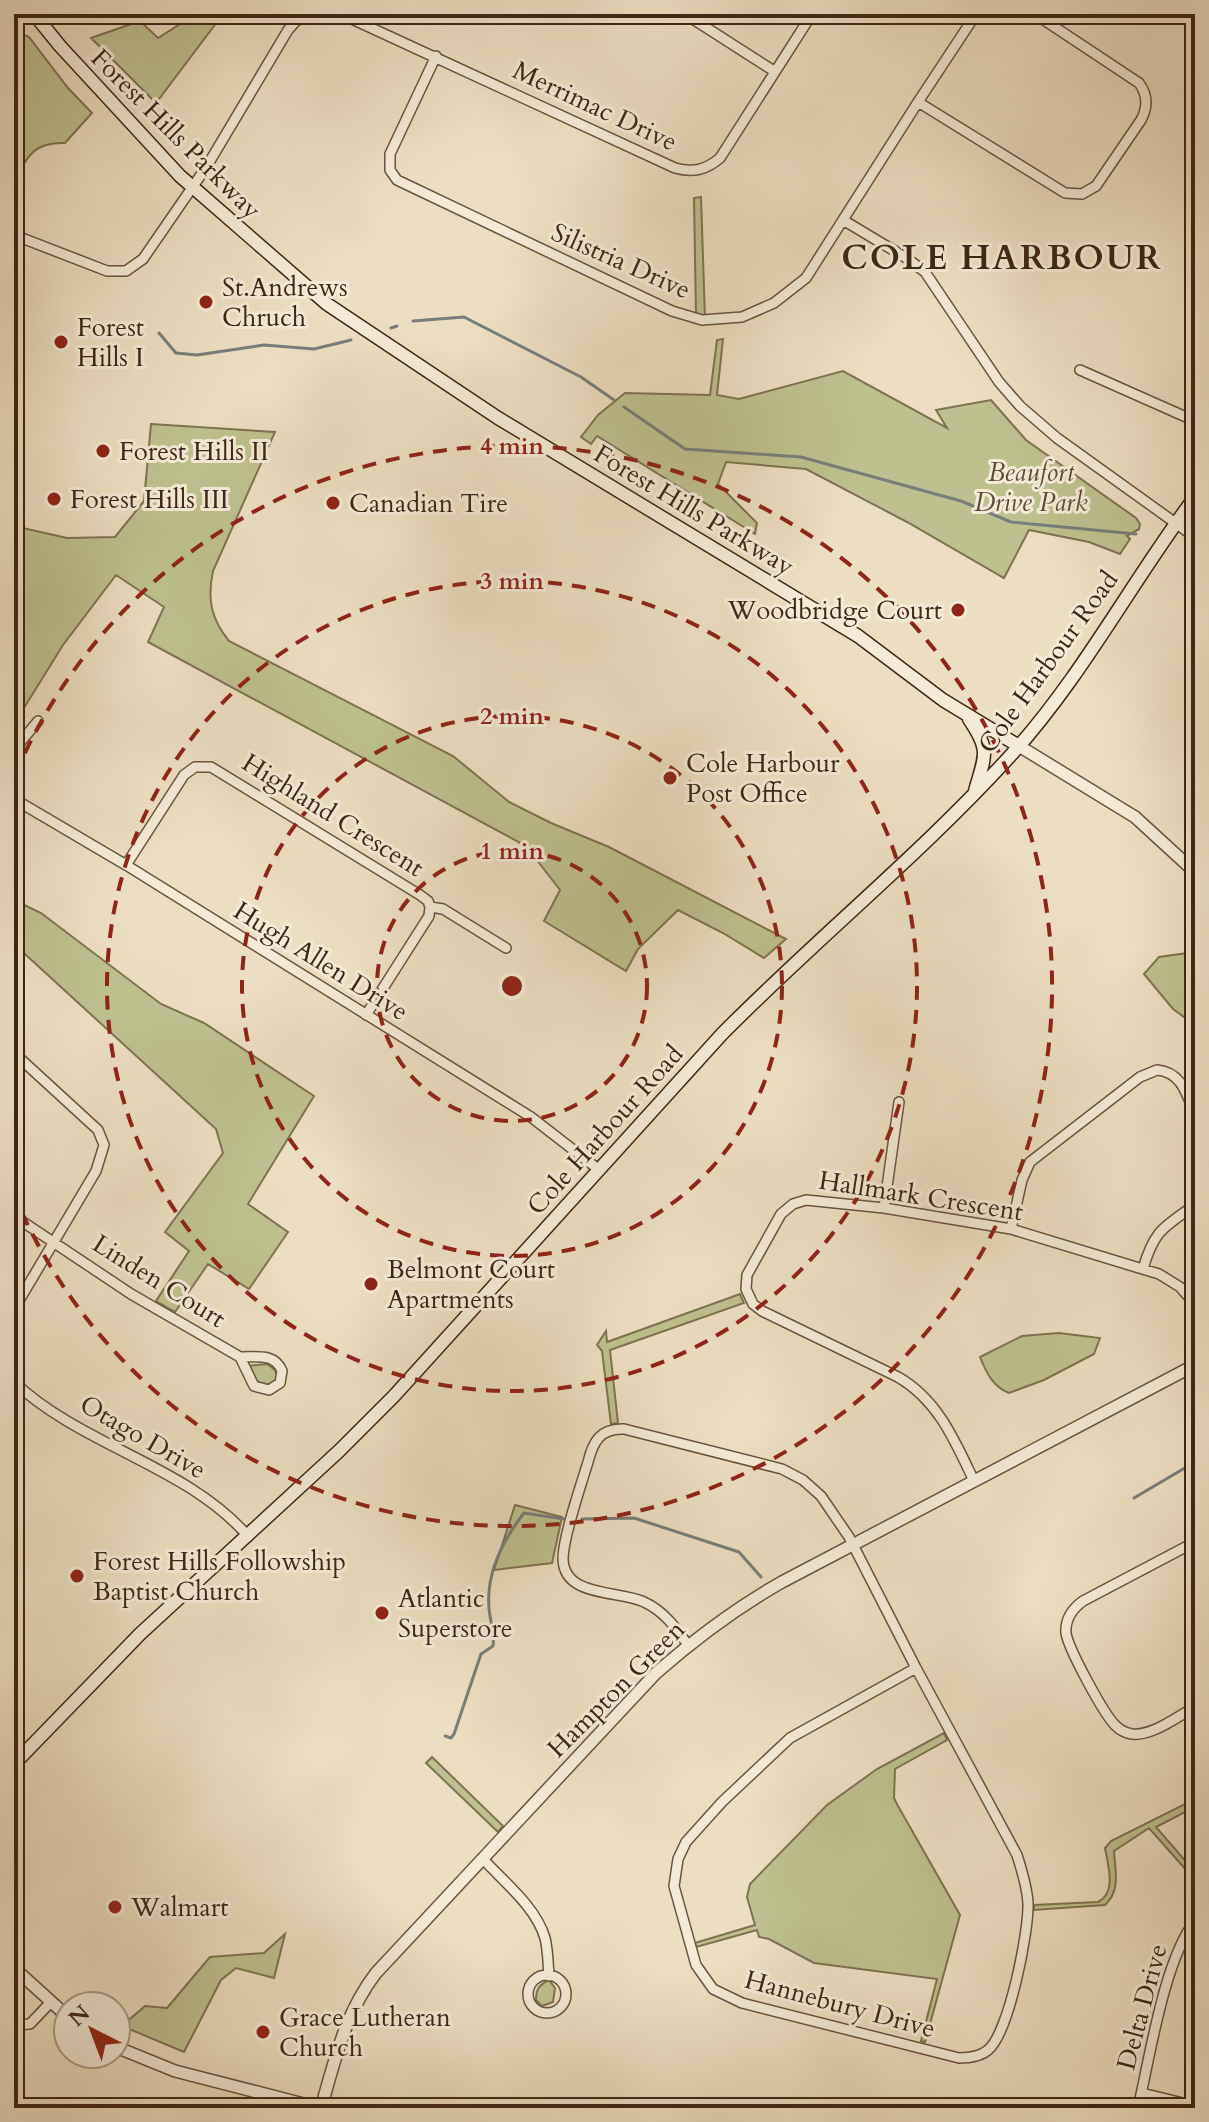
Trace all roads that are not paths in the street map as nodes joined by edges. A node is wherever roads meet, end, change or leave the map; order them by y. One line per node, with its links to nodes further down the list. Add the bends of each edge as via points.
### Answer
1 (34, 14): 11 (main road, Forest Hills Parkway)
2 (311, 14): 11 (street, via 288,30)
3 (341, 14): 8 (street, Merrimac Drive)
4 (685, 14): 9 (street)
5 (812, 14): 9 (street, Merrimac Drive)
6 (976, 14): 10 (street, Silistria Drive)
7 (1035, 14): 10 (street, via 1145,92 1145,112 1093,189 1065,193)
8 (436, 56): 9 (street, Merrimac Drive, via 687,171 720,158); 12 (street, Silistria Drive, via 390,154 390,170 397,180 672,311 717,320 742,317 774,303 806,278)
9 (774, 71)
10 (918, 102): 12 (street, Silistria Drive)
11 (192, 188): 13 (street, via 143,259 126,271 107,271); 19 (main road, Forest Hills Parkway, via 340,313 498,418 858,636)
12 (843, 220): 17 (street, via 925,272 999,382 1031,416)
13 (14, 235)
14 (1080, 370): 15 (street)
15 (1195, 421)
16 (1195, 497): 17 (main road, Cole Harbour Road)
17 (1176, 523): 18 (street); 21 (main road, Cole Harbour Road)
18 (1195, 537)
19 (965, 713): 21 (main road, Forest Hills Parkway); 23 (main road, via 984,746)
20 (38, 721): 22 (street)
21 (1019, 746): 23 (main road, Cole Harbour Road); 26 (street, via 1135,817)
22 (14, 750)
23 (975, 792): 33 (main road, Cole Harbour Road, via 767,989)
24 (14, 799): 25 (street, Hugh Allen Drive)
25 (126, 865): 27 (street, Highland Crescent, via 182,778 195,767 207,766 423,897); 29 (street, Hugh Allen Drive)
26 (1195, 872)
27 (430, 907): 28 (street, Highland Crescent, via 443,909); 29 (street)
28 (506, 948)
29 (366, 1015): 33 (street, Hugh Allen Drive, via 531,1117)
30 (14, 1053): 38 (street, via 104,1141 96,1171)
31 (899, 1102): 35 (street)
32 (1195, 1115): 37 (street, via 1172,1074 1157,1070 1140,1077 1030,1162)
33 (598, 1169): 46 (main road, Cole Harbour Road, via 394,1396)
34 (1195, 1205): 39 (street, via 1156,1234)
35 (884, 1208): 37 (street, Hallmark Crescent); 45 (street, Hallmark Crescent, via 809,1200 793,1204 781,1214 748,1272 746,1289 762,1311 917,1390 942,1418)
36 (14, 1216): 38 (street, Linden Court)
37 (1011, 1229): 39 (street, Hallmark Crescent)
38 (56, 1241): 41 (street); 42 (street, Linden Court, via 131,1294)
39 (1143, 1269): 40 (street, Hallmark Crescent, via 1173,1282)
40 (1195, 1304)
41 (14, 1309)
42 (240, 1357): 42 (street, Linden Court, via 254,1386 269,1390 280,1383 282,1371 276,1361)
43 (1195, 1365): 45 (street, Hampton Green)
44 (14, 1382): 46 (street, Otago Drive, via 58,1414 212,1502)
45 (974, 1481): 48 (street, Hampton Green)
46 (247, 1535): 52 (main road, Cole Harbour Road, via 140,1634)
47 (1195, 1542): 51 (street, via 1083,1601 1066,1629 1088,1681 1118,1728 1143,1733)
48 (853, 1544): 49 (street, Hampton Green, via 754,1597); 49 (street, Hannebury Drive, via 821,1496 782,1469 624,1429 602,1434 593,1443 578,1496 564,1550 565,1569 584,1587 652,1606); 50 (street, Hannebury Drive)
49 (688, 1645): 53 (street, Hampton Green)
50 (916, 1668): 50 (street, Hannebury Drive, via 1017,1855 1027,1893 1023,1948 999,2037 990,2049 970,2058 724,1995 710,1986 696,1965 675,1892 676,1868 688,1838 780,1746)
51 (1195, 1707)
52 (14, 1764)
53 (483, 1859): 56 (street, via 541,1928); 62 (street, Hampton Green, via 361,1993 343,2029)
54 (1195, 1921): 60 (street, Delta Drive, via 1172,1967)
55 (14, 1968): 57 (street)
56 (549, 1976): 56 (street, via 561,1982 566,1998 559,2009 544,2013 533,2008 528,1992 537,1978)
57 (51, 2002): 58 (street, via 30,2024)
58 (14, 2025)
59 (132, 2054): 62 (street, via 175,2071)
60 (1142, 2093): 61 (street); 63 (street, Delta Drive)
61 (1195, 2106)
62 (320, 2108)
63 (1138, 2108)

